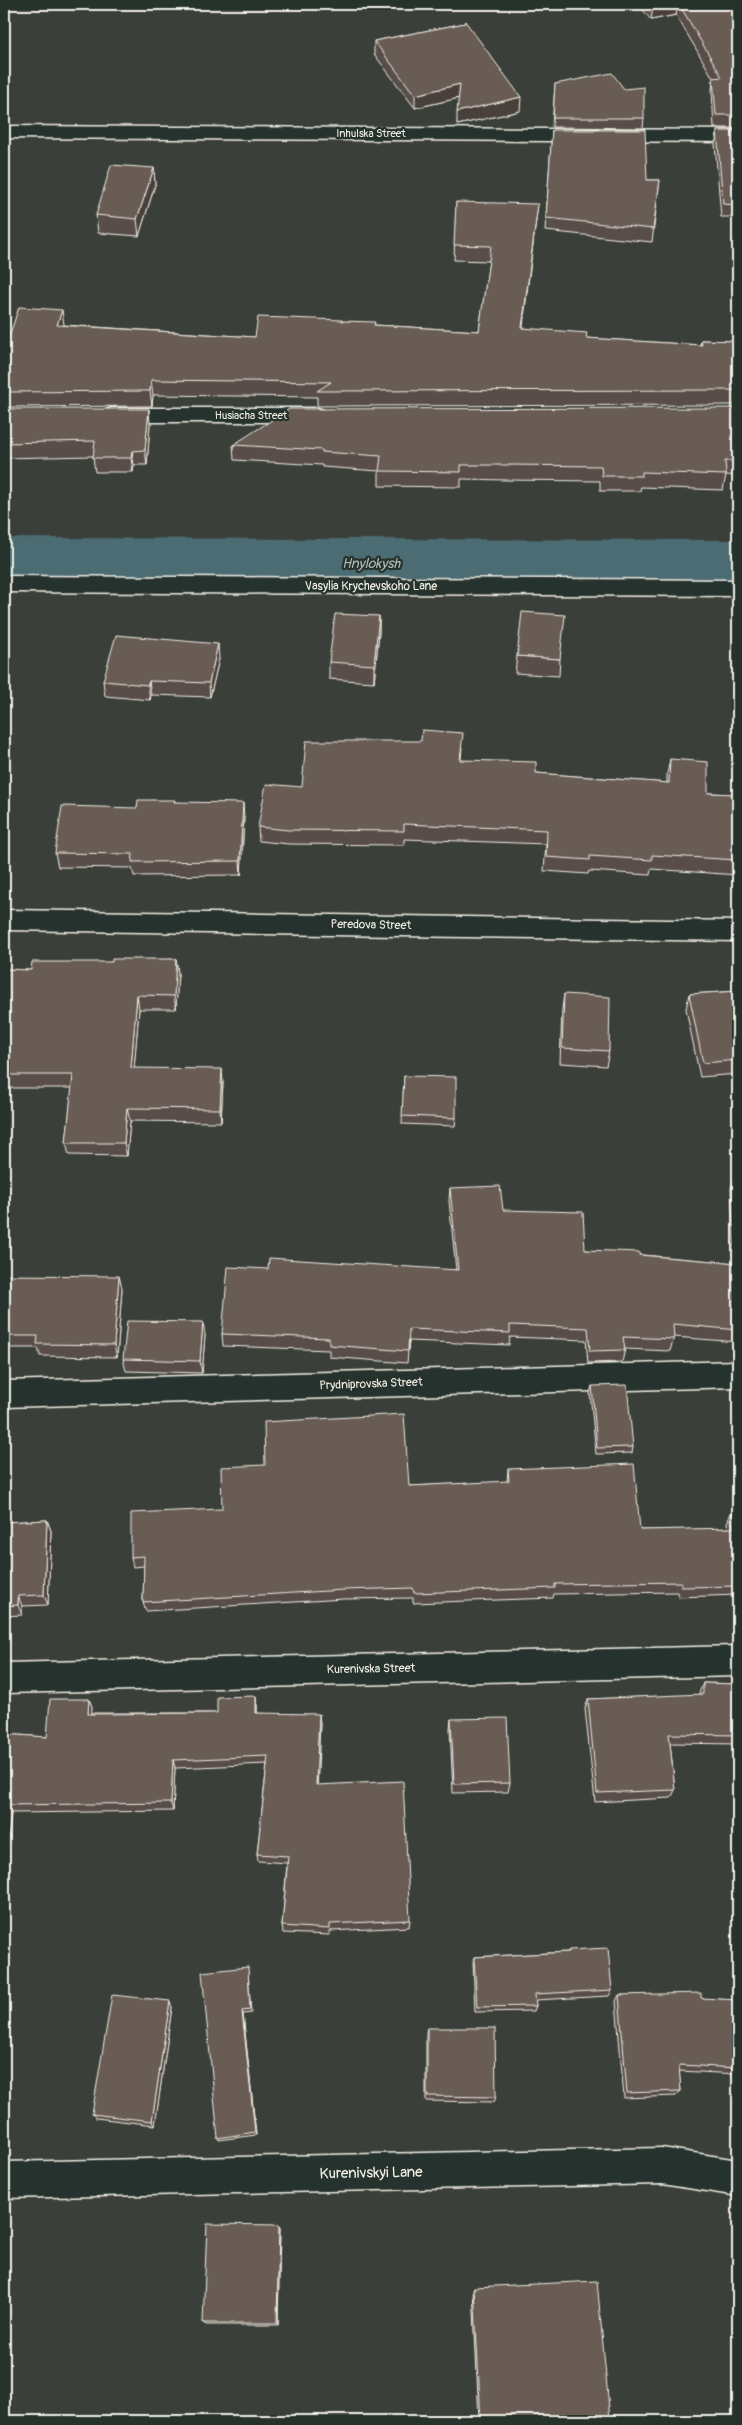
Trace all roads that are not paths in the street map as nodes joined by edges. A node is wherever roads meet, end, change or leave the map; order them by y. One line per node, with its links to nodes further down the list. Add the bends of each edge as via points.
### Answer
1 (4, 132): 2 (street, Inhulska Street)
2 (738, 136)
3 (341, 414): 4 (street, Husiacha Street)
4 (93, 415)
5 (4, 584): 6 (street, Vasylia Krychevskoho Lane)
6 (738, 588)
7 (4, 920): 8 (street, Peredova Street)
8 (738, 930)
9 (738, 1374): 10 (street, Prydniprovska Street)
10 (4, 1394)
11 (738, 1661): 12 (street, Kurenivska Street)
12 (4, 1678)
13 (738, 2178): 14 (street, Kurenivskyi Lane, via 662,2166)
14 (4, 2180)

